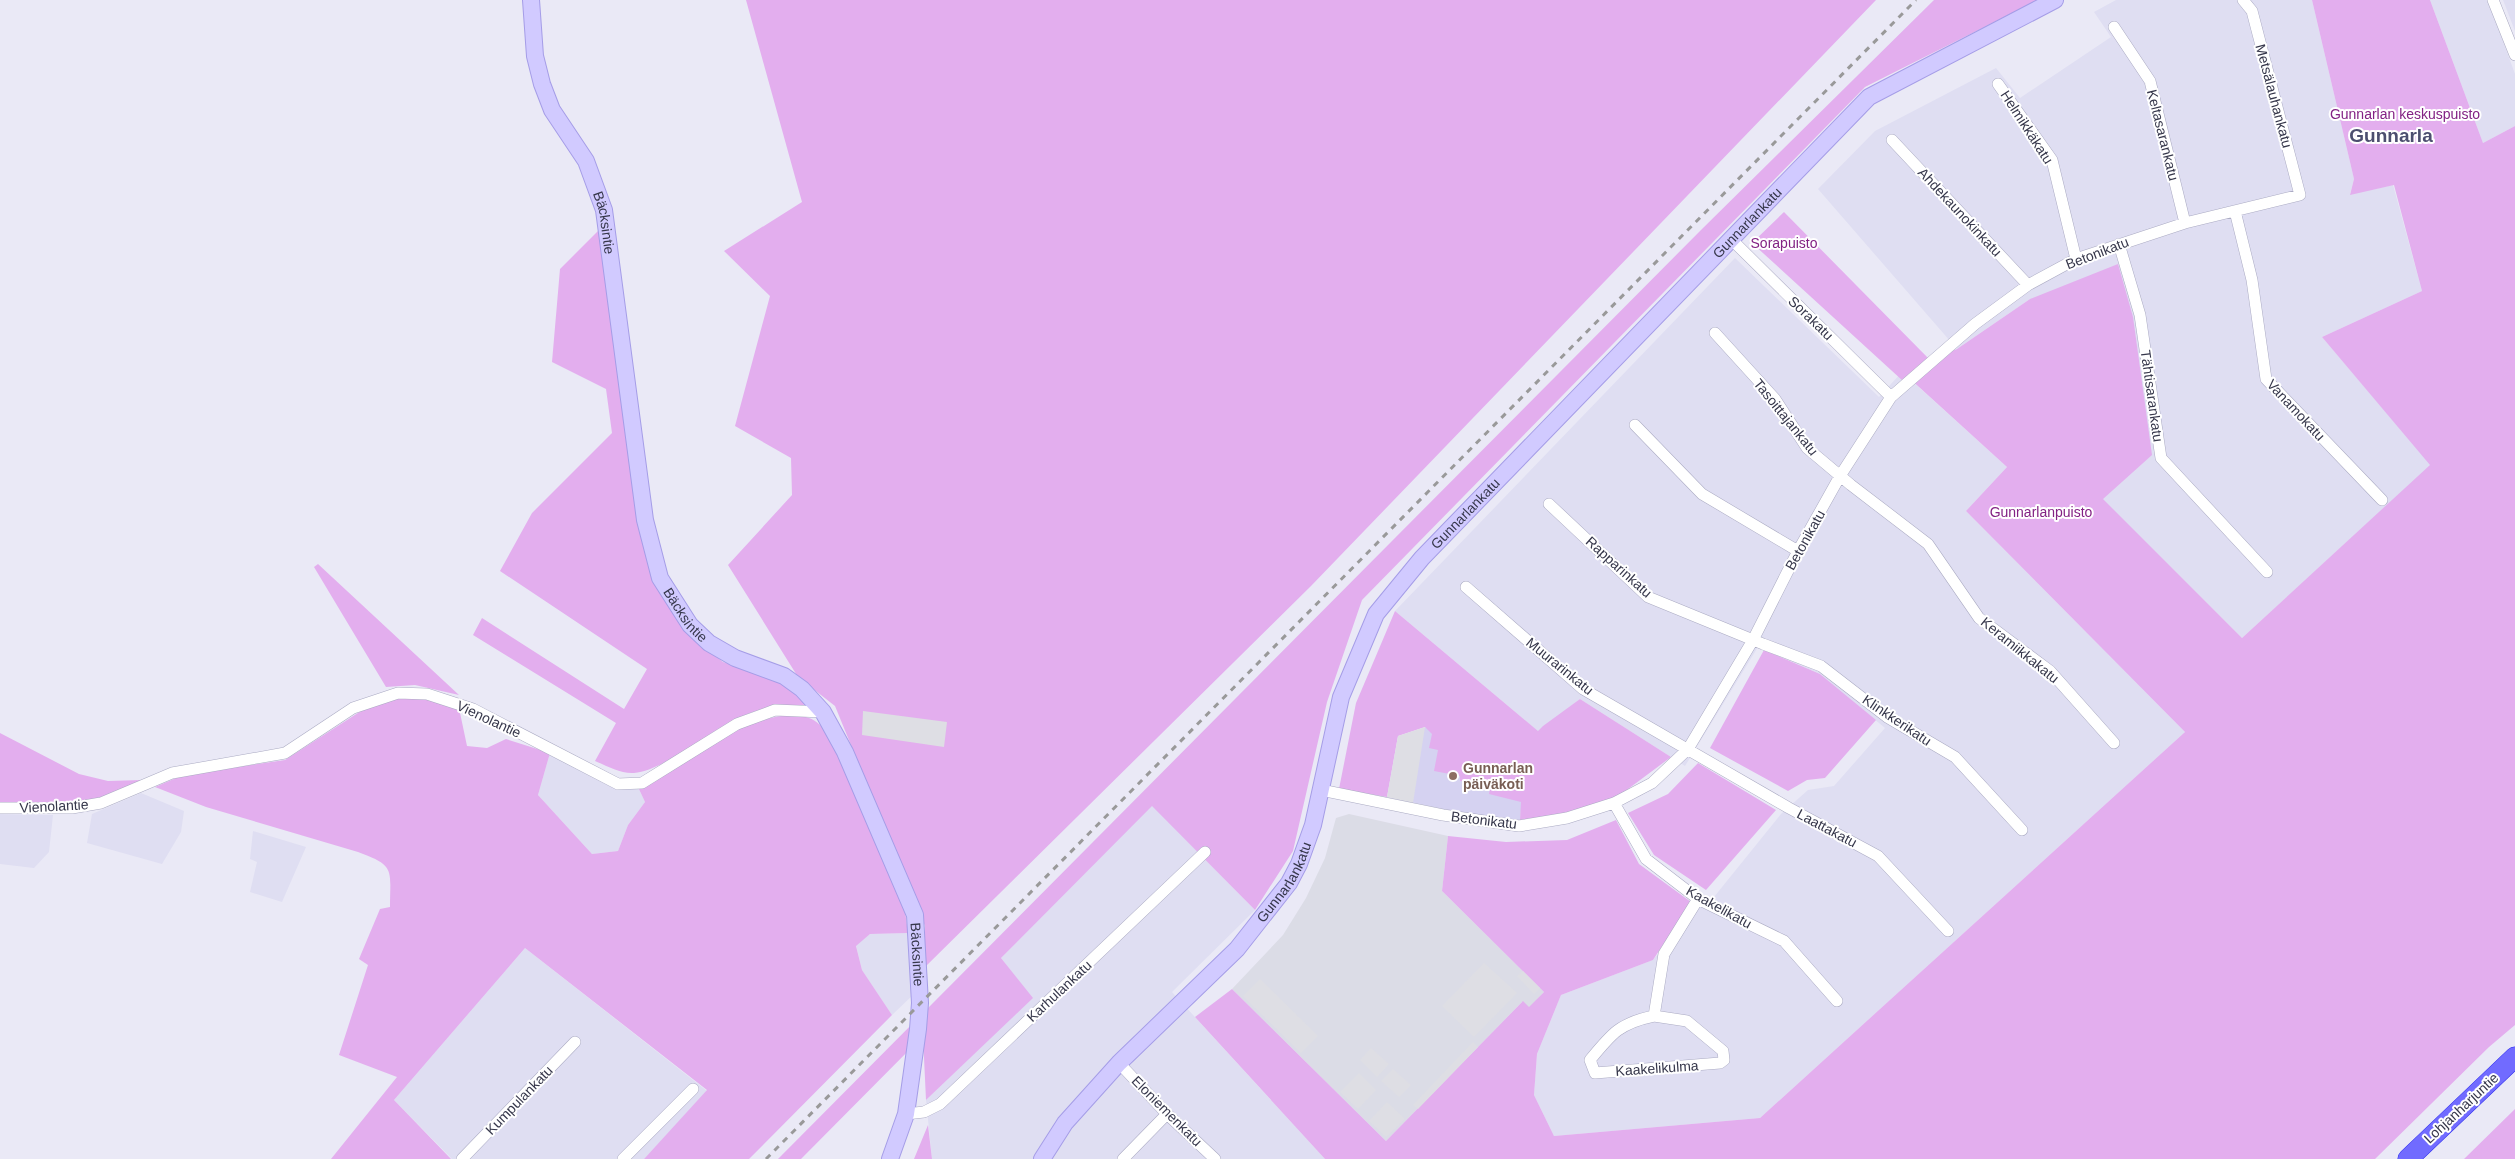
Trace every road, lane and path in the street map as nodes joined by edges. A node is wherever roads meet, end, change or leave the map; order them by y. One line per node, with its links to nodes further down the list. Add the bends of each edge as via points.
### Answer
1 (531, 0): 26 (street, Bäcksintie, via 535,56 542,84 552,110 586,161 604,210 645,520 660,578 690,625 709,643 735,658 784,676 802,689)
2 (2055, 0): 12 (street, Gunnarlankatu, via 1869,97)
3 (2243, 0): 9 (street, Metsälauhankatu, via 2252,11)
4 (2493, 0): 6 (street)
5 (2114, 27): 11 (street, Keltasarankatu, via 2150,80)
6 (2515, 55)
7 (1998, 84): 14 (street, Helmikkäkatu, via 2052,160)
8 (1892, 140): 15 (street, Ahdekaunokinkatu)
9 (2300, 195): 10 (street, Betonikatu)
10 (2235, 211): 11 (street, Betonikatu); 20 (street, Vanamokatu, via 2252,280 2266,378)
11 (2185, 223): 13 (street, Betonikatu)
12 (1730, 239): 17 (street, Sorakatu); 29 (street, Gunnarlankatu, via 1422,558 1381,608 1341,698)
13 (2119, 244): 14 (street, Betonikatu); 23 (street, Tähtisarankatu, via 2140,316 2162,458)
14 (2076, 259): 15 (street, Betonikatu)
15 (2028, 285): 17 (street, Betonikatu, via 1975,324)
16 (1715, 333): 19 (street, Tasoittajankatu, via 1775,399 1807,448)
17 (1891, 397): 19 (street, Betonikatu)
18 (1635, 425): 22 (street, via 1702,494)
19 (1840, 476): 22 (street, Betonikatu); 27 (street, Keramiikkakatu, via 1928,544 1979,618 2050,671)
20 (2382, 500)
21 (1549, 504): 25 (street, Rapparinkatu, via 1648,597)
22 (1798, 551): 25 (street, Betonikatu)
23 (2266, 572)
24 (1466, 587): 28 (street, Muurarinkatu, via 1583,689)
25 (1753, 640): 28 (street, Betonikatu); 32 (street, Klinkkerikatu, via 1821,666 1888,717 1955,757)
26 (823, 712): 31 (street, Vienolantie, via 775,710 737,724 642,783 618,784 473,709 428,694 398,693 353,708 285,753 172,773 101,803 72,808); 42 (street, Bäcksintie, via 845,752 915,915 920,1003)
27 (2114, 743)
28 (1688, 749): 30 (street, Betonikatu, via 1652,783); 35 (street, Laattakatu, via 1878,856)
29 (1321, 790): 30 (street, Betonikatu, via 1442,815 1519,826 1567,818); 40 (street, Gunnarlankatu, via 1307,844 1283,893 1237,949)
30 (1614, 803): 34 (street, Kaakelikatu, via 1646,859)
31 (0, 808)
32 (2022, 830)
33 (1205, 852): 42 (street, Karhulankatu, via 940,1104 924,1112)
34 (1698, 899): 36 (street, Kaakelikatu, via 1784,941); 37 (street, via 1664,954)
35 (1948, 931)
36 (1837, 1001)
37 (1654, 1016): 37 (street, Kaakelikulma, via 1687,1021 1723,1051 1724,1060 1720,1063 1595,1073 1590,1060 1605,1042 1623,1025)
38 (575, 1042): 44 (street, Kumpulankatu)
39 (2515, 1057): 50 (highway, Lohjanharjuntie)
40 (1120, 1063): 43 (street, Eloniemenkatu); 47 (street, Gunnarlankatu, via 1065,1123)
41 (693, 1089): 45 (street)
42 (906, 1114): 46 (street, Bäcksintie)
43 (1168, 1114): 48 (street); 49 (street, Eloniemenkatu)
44 (462, 1159)
45 (623, 1159)
46 (890, 1159)
47 (1042, 1159)
48 (1123, 1159)
49 (1215, 1159)
50 (2408, 1159)

